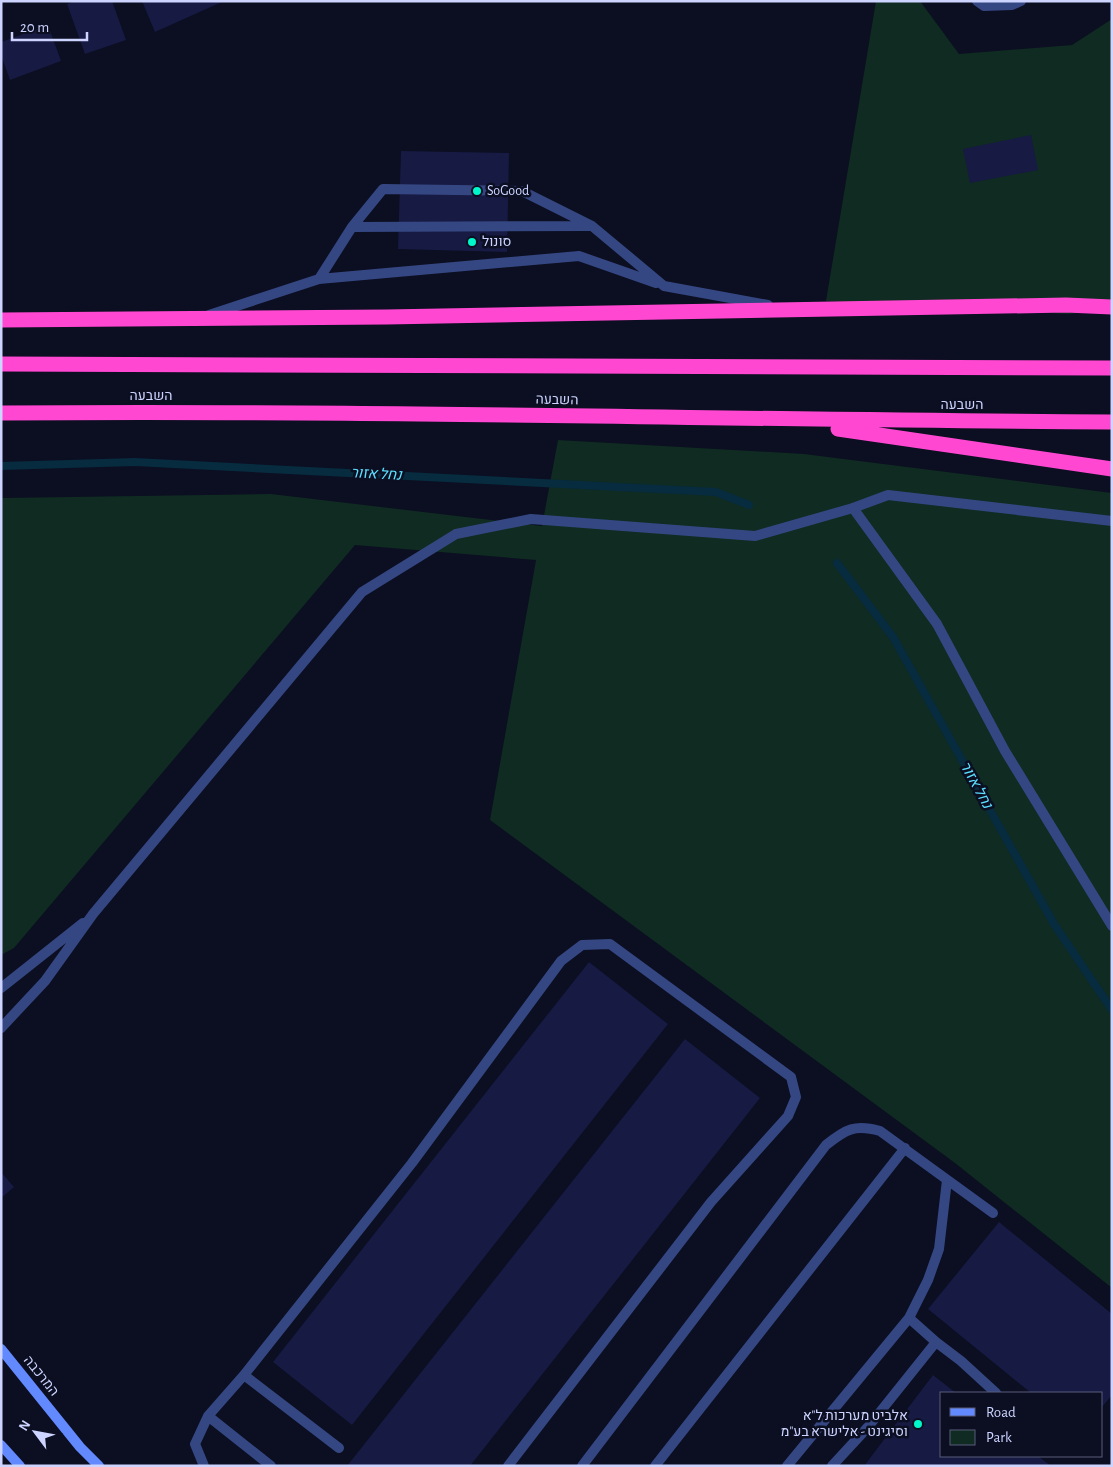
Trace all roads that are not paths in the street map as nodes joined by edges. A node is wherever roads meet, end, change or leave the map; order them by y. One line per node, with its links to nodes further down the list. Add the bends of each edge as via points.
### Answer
1 (977, 1): 2 (street, via 984,6 1012,5)
2 (1021, 1)
3 (592, 226): 4 (street); 4 (street, via 522,191 383,189); 6 (street)
4 (352, 227): 5 (street)
5 (319, 279): 6 (street, via 579,256); 10 (street)
6 (664, 286): 8 (street)
7 (1112, 306): 8 (highway)
8 (794, 310): 10 (highway)
9 (1, 320): 10 (highway)
10 (196, 320)
11 (1, 364): 12 (highway)
12 (1112, 368)
13 (1, 414): 14 (highway, השבעה, via 240,412)
14 (778, 420): 15 (highway, השבעה); 16 (highway)
15 (1112, 422)
16 (1112, 469)
17 (853, 508): 18 (street, via 888,496); 19 (street, via 755,536 532,519 456,534 362,592); 20 (street, via 937,624 1005,751)
18 (1112, 521)
19 (93, 914): 21 (street); 22 (street, via 45,981)
20 (1112, 926)
21 (1, 988)
22 (1, 1028)
23 (905, 1148): 24 (street); 39 (street, via 880,1130 862,1126 840,1134 826,1145); 40 (street)
24 (947, 1180): 25 (street); 26 (street, via 939,1249 928,1280)
25 (993, 1213)
26 (908, 1318): 27 (street); 41 (street)
27 (936, 1342): 30 (street); 42 (street, via 868,1428)
28 (1, 1349): 35 (street, המרכבה, via 80,1447)
29 (244, 1374): 31 (street); 33 (street); 38 (street, via 412,1163 561,961 582,945 610,944 791,1077 796,1096 788,1116 711,1202)
30 (995, 1392)
31 (208, 1416): 36 (street, via 195,1444); 37 (street)
32 (1, 1445): 34 (street)
33 (339, 1448)
34 (20, 1466)
35 (100, 1466)
36 (204, 1466)
37 (271, 1466)
38 (508, 1466)
39 (582, 1466)
40 (656, 1466)
41 (787, 1466)
42 (832, 1466)

